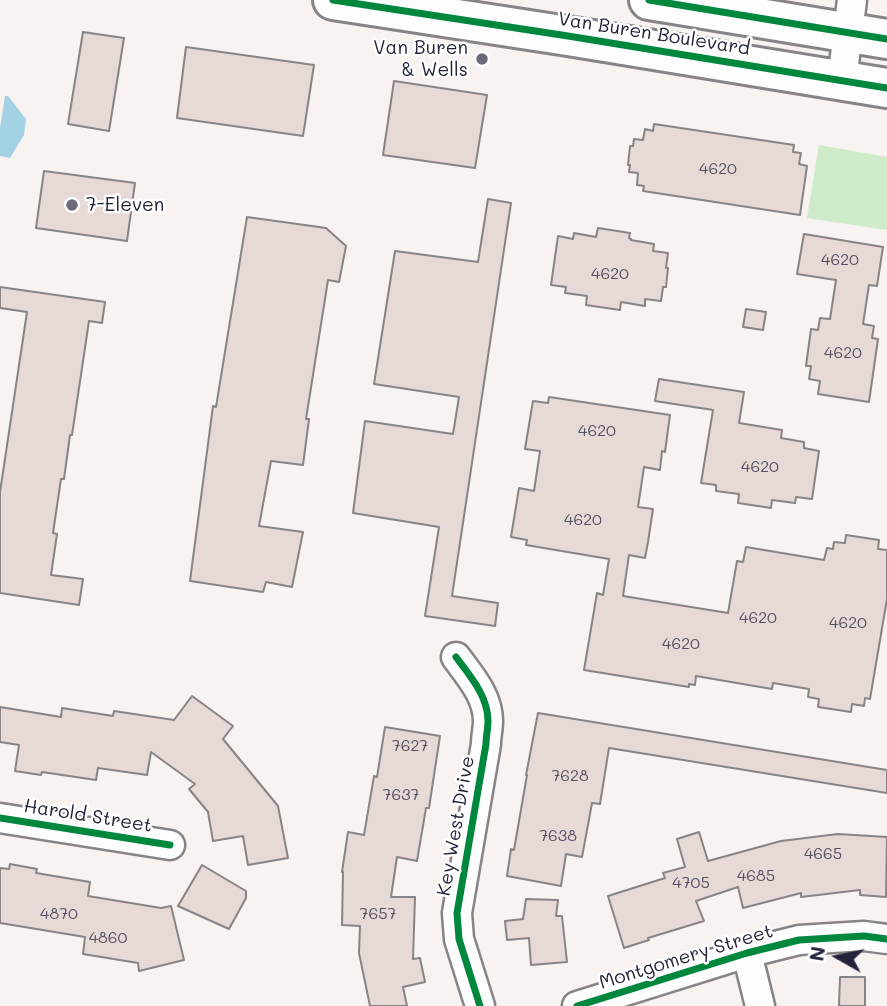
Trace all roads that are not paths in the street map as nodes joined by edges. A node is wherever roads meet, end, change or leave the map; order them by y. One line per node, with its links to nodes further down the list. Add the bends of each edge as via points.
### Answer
1 (333, 0): 5 (main road, Van Buren Boulevard)
2 (649, 0): 3 (main road, Van Buren Boulevard)
3 (851, 17): 4 (main road, Van Buren Boulevard); 5 (street)
4 (887, 39)
5 (842, 80): 6 (main road, Van Buren Boulevard)
6 (887, 88)
7 (456, 657): 12 (street, Key West Drive, via 479,689 488,719 457,913 459,939)
8 (0, 818): 9 (street, Harold Street)
9 (170, 845)
10 (887, 939): 11 (street, Montgomery Street, via 799,940)
11 (747, 953): 13 (street, Montgomery Street); 14 (street)
12 (480, 1006)
13 (577, 1006)
14 (760, 1006)

